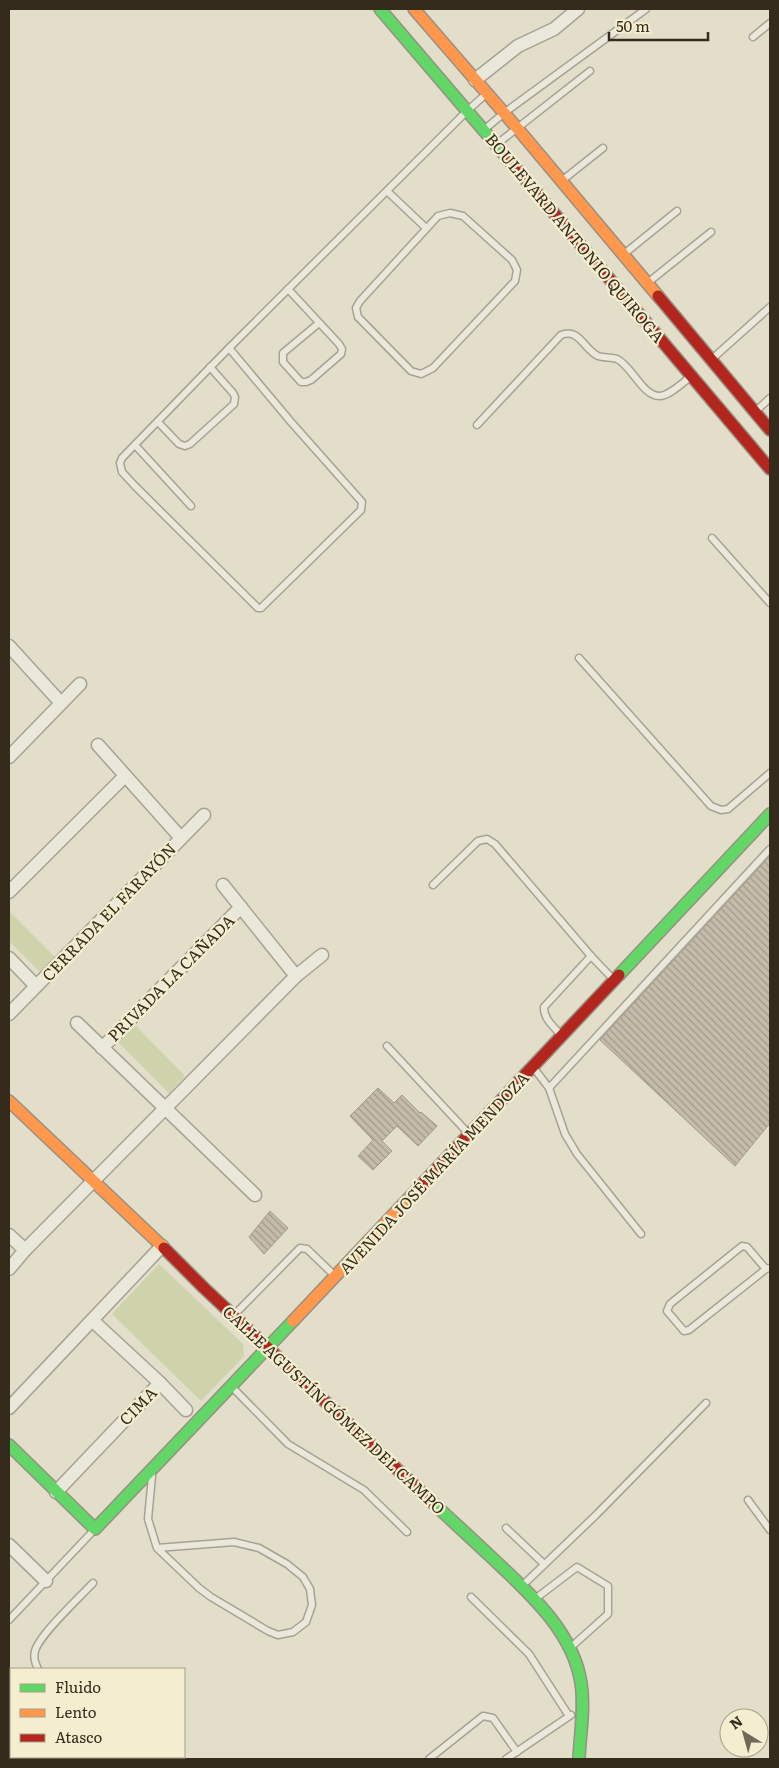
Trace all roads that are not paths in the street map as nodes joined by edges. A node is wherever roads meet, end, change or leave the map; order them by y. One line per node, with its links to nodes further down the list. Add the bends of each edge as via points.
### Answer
1 (380, 9): 10 (street, BOULEVARD ANTONIO QUIROGA)
2 (414, 9): 8 (street, BOULEVARD ANTONIO QUIROGA)
3 (578, 9): 8 (street, via 554,29 518,46)
4 (646, 9): 11 (lane)
5 (770, 23): 6 (lane)
6 (753, 37)
7 (590, 71): 12 (lane)
8 (475, 80): 9 (street, BOULEVARD ANTONIO QUIROGA)
9 (487, 93): 10 (lane); 11 (street, BOULEVARD ANTONIO QUIROGA)
10 (467, 111): 13 (street, BOULEVARD ANTONIO QUIROGA); 17 (lane)
11 (504, 113): 12 (street, BOULEVARD ANTONIO QUIROGA); 13 (lane)
12 (517, 128): 14 (lane); 16 (street, BOULEVARD ANTONIO QUIROGA)
13 (484, 130): 14 (street, BOULEVARD ANTONIO QUIROGA)
14 (496, 145): 29 (street, BOULEVARD ANTONIO QUIROGA)
15 (603, 148): 16 (lane)
16 (562, 182): 21 (street, BOULEVARD ANTONIO QUIROGA)
17 (387, 191): 19 (lane); 23 (lane)
18 (677, 211): 21 (lane)
19 (426, 228): 19 (lane, via 438,216 450,213 462,216 512,260 517,270 515,281 433,368 421,374 411,371 358,318 356,308)
20 (711, 232): 22 (lane)
21 (623, 255): 22 (street, BOULEVARD ANTONIO QUIROGA)
22 (648, 284): 27 (street, BOULEVARD ANTONIO QUIROGA)
23 (288, 289): 25 (lane); 26 (lane)
24 (770, 307): 27 (lane)
25 (319, 323): 25 (lane, via 283,353 283,362 301,382 311,380 341,354 342,348)
26 (229, 348): 28 (lane); 35 (lane, via 362,502 361,510 258,608 122,472 122,458)
27 (712, 360): 31 (street, BOULEVARD ANTONIO QUIROGA)
28 (210, 368): 32 (lane); 32 (lane, via 233,393 234,404 185,446)
29 (691, 376): 33 (lane, via 666,395 658,396 650,393 617,359 592,352 568,332 561,335); 36 (street, BOULEVARD ANTONIO QUIROGA)
30 (770, 398): 31 (lane)
31 (755, 412): 34 (street, BOULEVARD ANTONIO QUIROGA)
32 (158, 422): 35 (lane)
33 (477, 425)
34 (770, 430)
35 (136, 445): 37 (lane)
36 (770, 468)
37 (191, 506)
38 (712, 538): 39 (lane)
39 (770, 603)
40 (9, 646): 43 (street)
41 (579, 658): 46 (lane, via 711,806 728,809)
42 (80, 684): 43 (street)
43 (61, 703): 45 (street)
44 (98, 745): 47 (street, CERRADA EL FARAYÓN)
45 (9, 757)
46 (770, 773)
47 (125, 776): 50 (street, CERRADA EL FARAYÓN); 54 (street)
48 (770, 814): 60 (street, AVENIDA JOSÉ MARÍA MENDOZA)
49 (204, 815): 50 (street, CERRADA EL FARAYÓN)
50 (181, 838): 61 (street, CERRADA EL FARAYÓN)
51 (770, 850): 68 (lane)
52 (223, 885): 55 (street, PRIVADA LA CAÑADA)
53 (433, 885): 57 (lane, via 478,842 487,839 495,844)
54 (9, 892)
55 (241, 907): 59 (street, PRIVADA LA CAÑADA); 66 (street, PRIVADA LA CAÑADA)
56 (322, 954): 59 (street)
57 (591, 956): 60 (lane); 64 (lane, via 544,1007 546,1018)
58 (9, 958): 61 (street, CERRADA EL FARAYÓN)
59 (296, 976): 70 (street)
60 (614, 980): 64 (street, AVENIDA JOSÉ MARÍA MENDOZA)
61 (36, 986): 62 (street, CERRADA EL FARAYÓN)
62 (9, 1014)
63 (77, 1023): 66 (street, PRIVADA LA CAÑADA)
64 (562, 1036): 67 (street, AVENIDA JOSÉ MARÍA MENDOZA)
65 (387, 1046): 71 (lane)
66 (102, 1048): 70 (street, PRIVADA LA CAÑADA)
67 (533, 1067): 68 (lane); 71 (street, AVENIDA JOSÉ MARÍA MENDOZA)
68 (549, 1088): 74 (lane, via 565,1134 576,1154)
69 (9, 1100): 72 (street, CALLE AGUSTÍN GÓMEZ DEL CAMPO)
70 (165, 1109): 72 (street); 73 (street, PRIVADA LA CAÑADA)
71 (470, 1134): 80 (street, AVENIDA JOSÉ MARÍA MENDOZA)
72 (94, 1182): 76 (street, CALLE AGUSTÍN GÓMEZ DEL CAMPO); 77 (street)
73 (255, 1195)
74 (641, 1234)
75 (9, 1235): 77 (street)
76 (162, 1246): 81 (street, CALLE AGUSTÍN GÓMEZ DEL CAMPO); 82 (street)
77 (25, 1250): 78 (street)
78 (9, 1269)
79 (768, 1269): 79 (lane, via 689,1330 681,1329 667,1311 670,1304 742,1246 747,1247)
80 (335, 1277): 81 (lane, via 307,1249 300,1248); 83 (street, AVENIDA JOSÉ MARÍA MENDOZA)
81 (233, 1315): 83 (street, CALLE AGUSTÍN GÓMEZ DEL CAMPO)
82 (93, 1321): 84 (street, CIMA); 87 (street)
83 (268, 1348): 85 (street, AVENIDA JOSÉ MARÍA MENDOZA); 102 (street, CALLE AGUSTÍN GÓMEZ DEL CAMPO)
84 (160, 1383): 88 (street); 91 (street, CIMA)
85 (231, 1387): 90 (street, AVENIDA JOSÉ MARÍA MENDOZA); 96 (lane, via 288,1444 364,1490)
86 (706, 1403): 99 (lane)
87 (9, 1408)
88 (186, 1410)
89 (9, 1445): 91 (street)
90 (153, 1468): 94 (street, AVENIDA JOSÉ MARÍA MENDOZA); 98 (lane, via 148,1519)
91 (56, 1492): 94 (street)
92 (748, 1500): 95 (lane)
93 (506, 1528): 99 (lane)
94 (95, 1529): 100 (lane)
95 (770, 1530)
96 (407, 1532)
97 (9, 1545): 100 (street)
98 (157, 1548): 98 (lane, via 211,1597 278,1635 292,1632 306,1622 312,1605 310,1589 303,1577 259,1548 234,1542)
99 (544, 1564): 102 (lane)
100 (46, 1581): 105 (lane)
101 (93, 1584): 107 (lane, via 40,1640 34,1652)
102 (522, 1586): 104 (street, CALLE AGUSTÍN GÓMEZ DEL CAMPO)
103 (471, 1597): 109 (lane, via 529,1654)
104 (534, 1599): 106 (street, CALLE AGUSTÍN GÓMEZ DEL CAMPO); 106 (lane, via 577,1567 608,1586 608,1614)
105 (9, 1620)
106 (569, 1649): 108 (street, CALLE AGUSTÍN GÓMEZ DEL CAMPO, via 581,1682)
107 (37, 1668)
108 (582, 1707): 109 (lane); 113 (street, CALLE AGUSTÍN GÓMEZ DEL CAMPO)
109 (570, 1716): 110 (lane)
110 (517, 1752): 111 (lane, via 493,1718 483,1716); 112 (lane)
111 (429, 1759)
112 (506, 1759)
113 (578, 1759)

